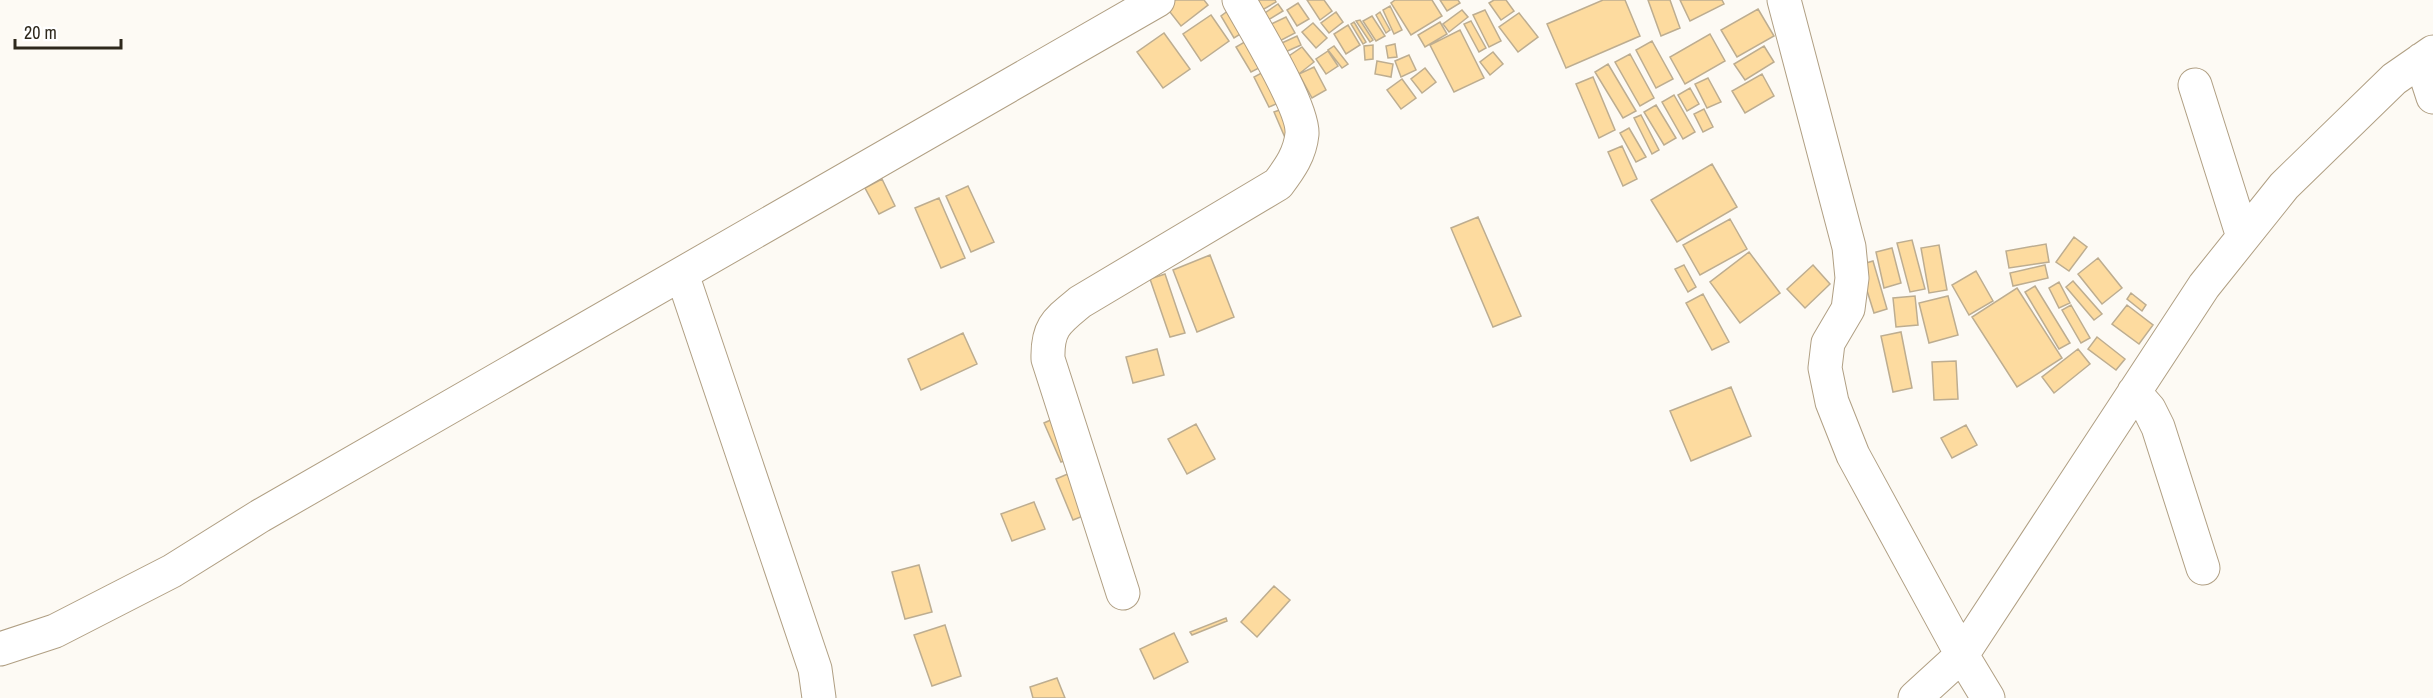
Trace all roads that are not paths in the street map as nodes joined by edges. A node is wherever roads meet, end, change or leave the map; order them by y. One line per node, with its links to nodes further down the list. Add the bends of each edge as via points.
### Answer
1 (1158, 0): 8 (street)
2 (1239, 0): 11 (street, via 1298,109 1302,133 1297,159 1278,184 1080,302 1056,322 1047,340 1048,358)
3 (1784, 0): 13 (street, via 1849,247 1852,278 1848,309 1828,343 1825,369 1832,402 1853,455)
4 (2427, 56): 6 (street); 7 (street, via 2394,79 2284,186)
5 (2195, 85): 7 (street)
6 (2433, 97)
7 (2243, 237): 9 (street, via 2204,286)
8 (682, 273): 12 (street, via 171,571 55,631); 14 (street, via 815,669)
9 (2134, 392): 10 (street, via 2158,427); 13 (street)
10 (2203, 568)
11 (1123, 593)
12 (0, 649)
13 (1962, 655): 15 (street); 16 (street)
14 (819, 698)
15 (1915, 698)
16 (1988, 698)

